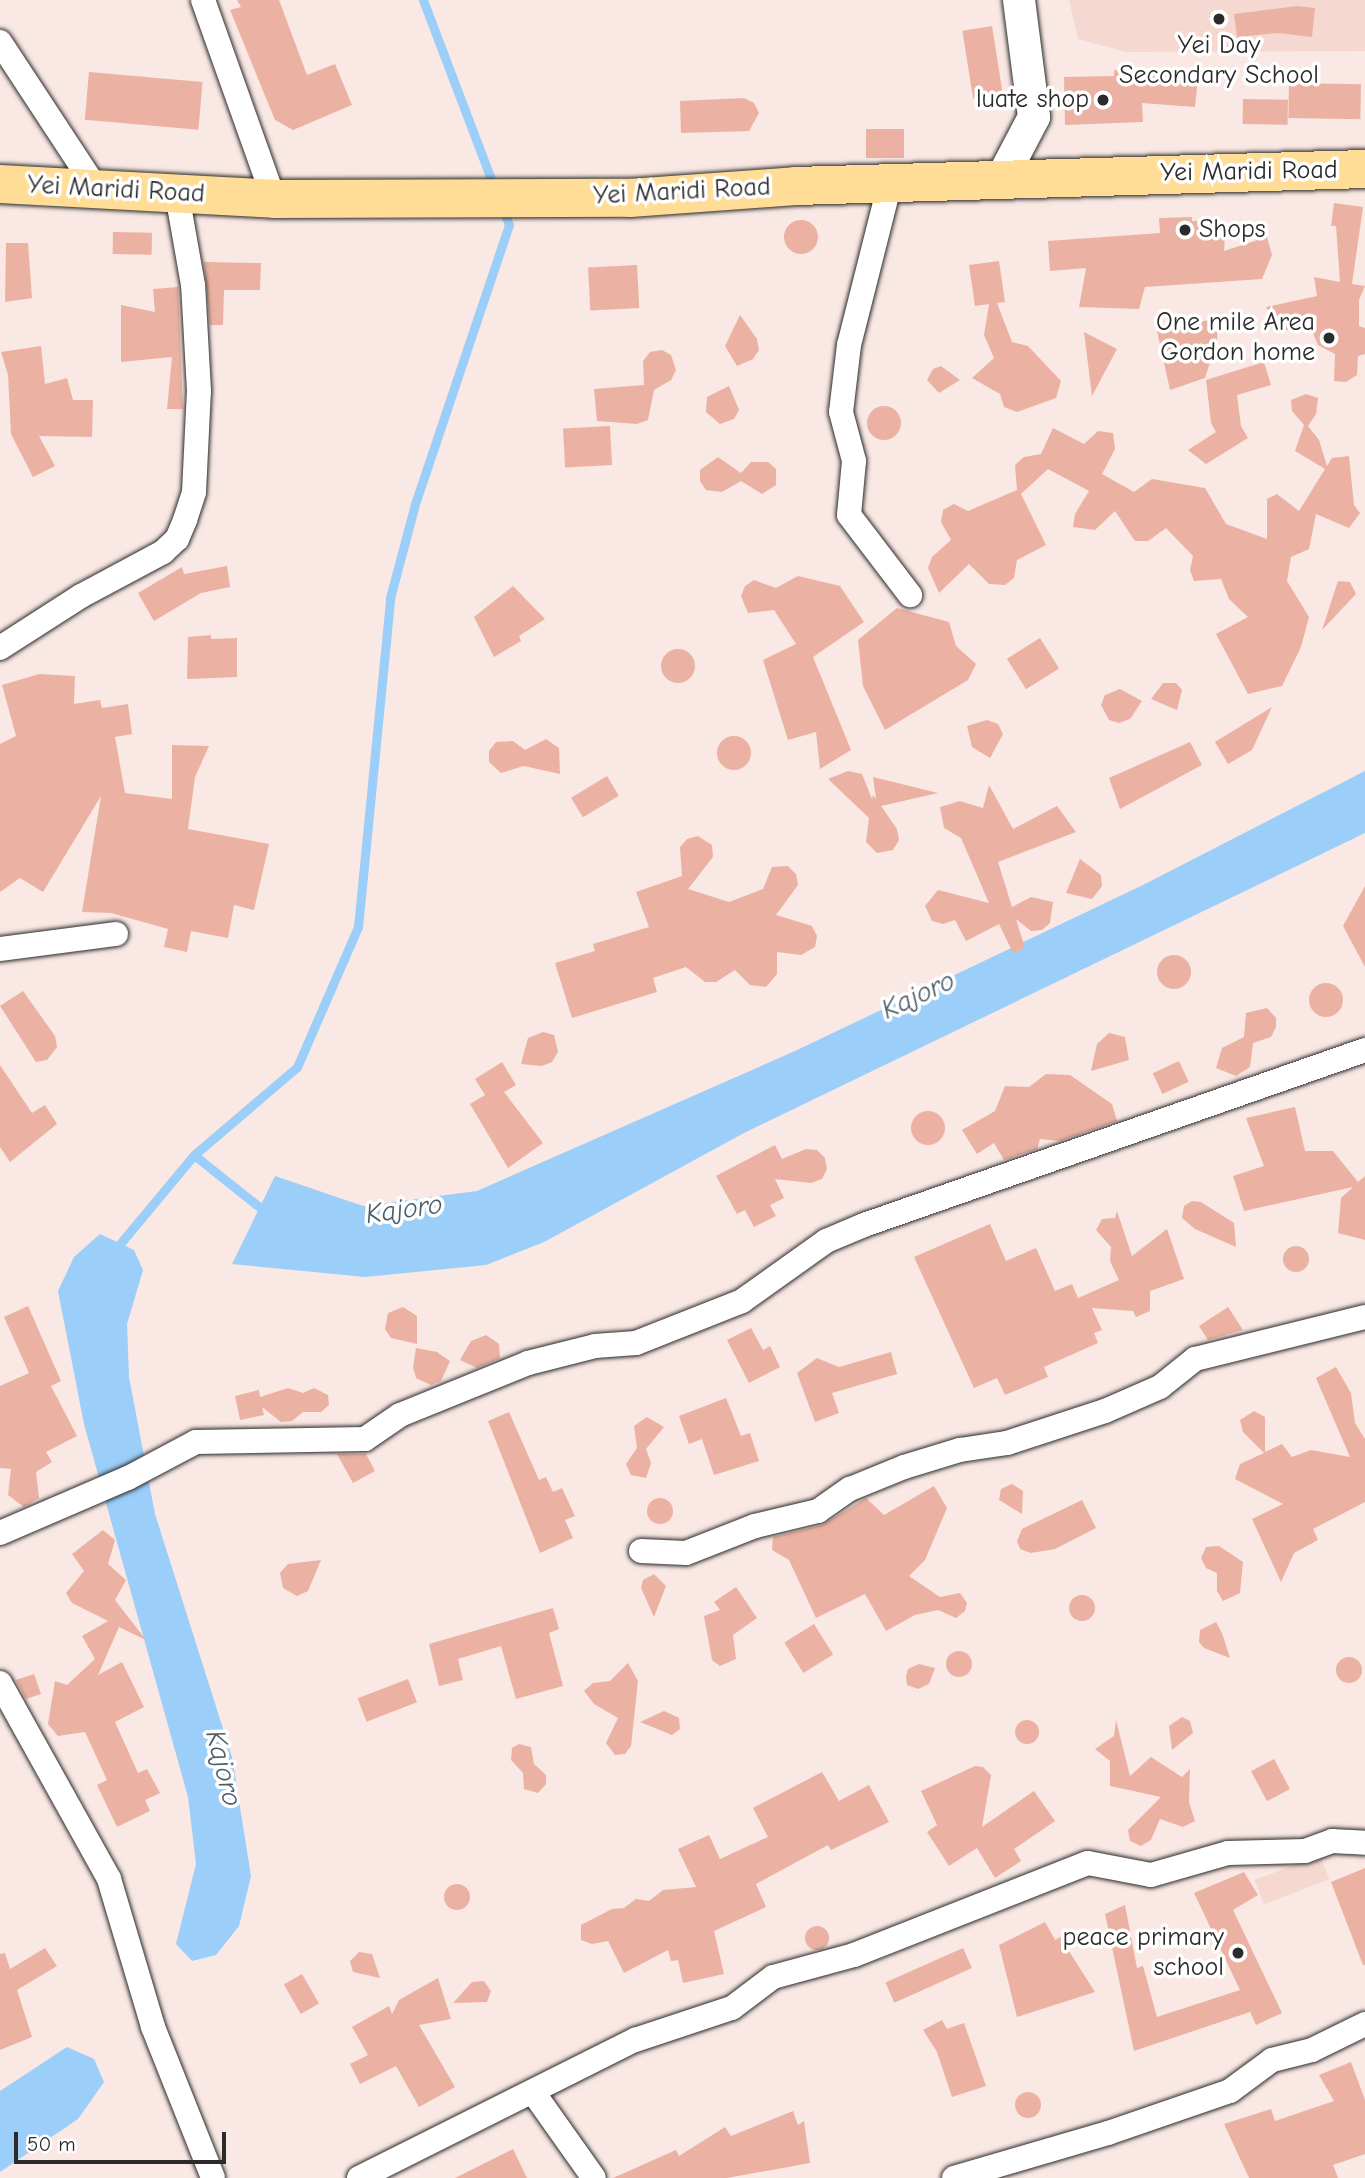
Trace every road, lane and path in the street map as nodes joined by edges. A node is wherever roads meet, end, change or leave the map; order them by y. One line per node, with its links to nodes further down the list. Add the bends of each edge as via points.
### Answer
1 (203, 0): 10 (street)
2 (1019, 0): 5 (street, via 1034,117)
3 (0, 42): 8 (street)
4 (1365, 169): 5 (main road, Yei Maridi Road)
5 (1003, 178): 6 (main road, Yei Maridi Road)
6 (890, 183): 10 (main road, Yei Maridi Road, via 630,198); 11 (street, via 849,345 841,412 854,461 849,515)
7 (0, 184): 8 (main road, Yei Maridi Road)
8 (98, 191): 9 (main road, Yei Maridi Road)
9 (177, 194): 10 (main road, Yei Maridi Road); 12 (street, via 193,285 199,391 194,492 185,520 177,539 163,552 81,596)
10 (274, 199)
11 (910, 595)
12 (0, 649)
13 (116, 934): 14 (street)
14 (0, 949)
15 (1365, 1050): 17 (street, via 864,1225 826,1241 742,1301 636,1343 594,1346 527,1363 400,1415 365,1439 196,1441 128,1478)
16 (1365, 1317): 18 (street, via 1195,1359 1160,1387 1105,1411 1007,1443 960,1450 904,1467 850,1489 818,1511 755,1525 686,1553)
17 (0, 1532)
18 (640, 1551)
19 (0, 1683): 23 (street, via 109,1879 153,2027)
20 (1365, 1843): 22 (street, via 1332,1841 1305,1851 1228,1853 1151,1875 1088,1863 854,1955 773,1978 732,2008 635,2040)
21 (1365, 2024): 26 (street, via 1312,2050 1272,2060 1230,2091 1096,2137)
22 (533, 2092): 24 (street); 25 (street)
23 (217, 2174)
24 (359, 2178)
25 (594, 2178)
26 (954, 2178)

